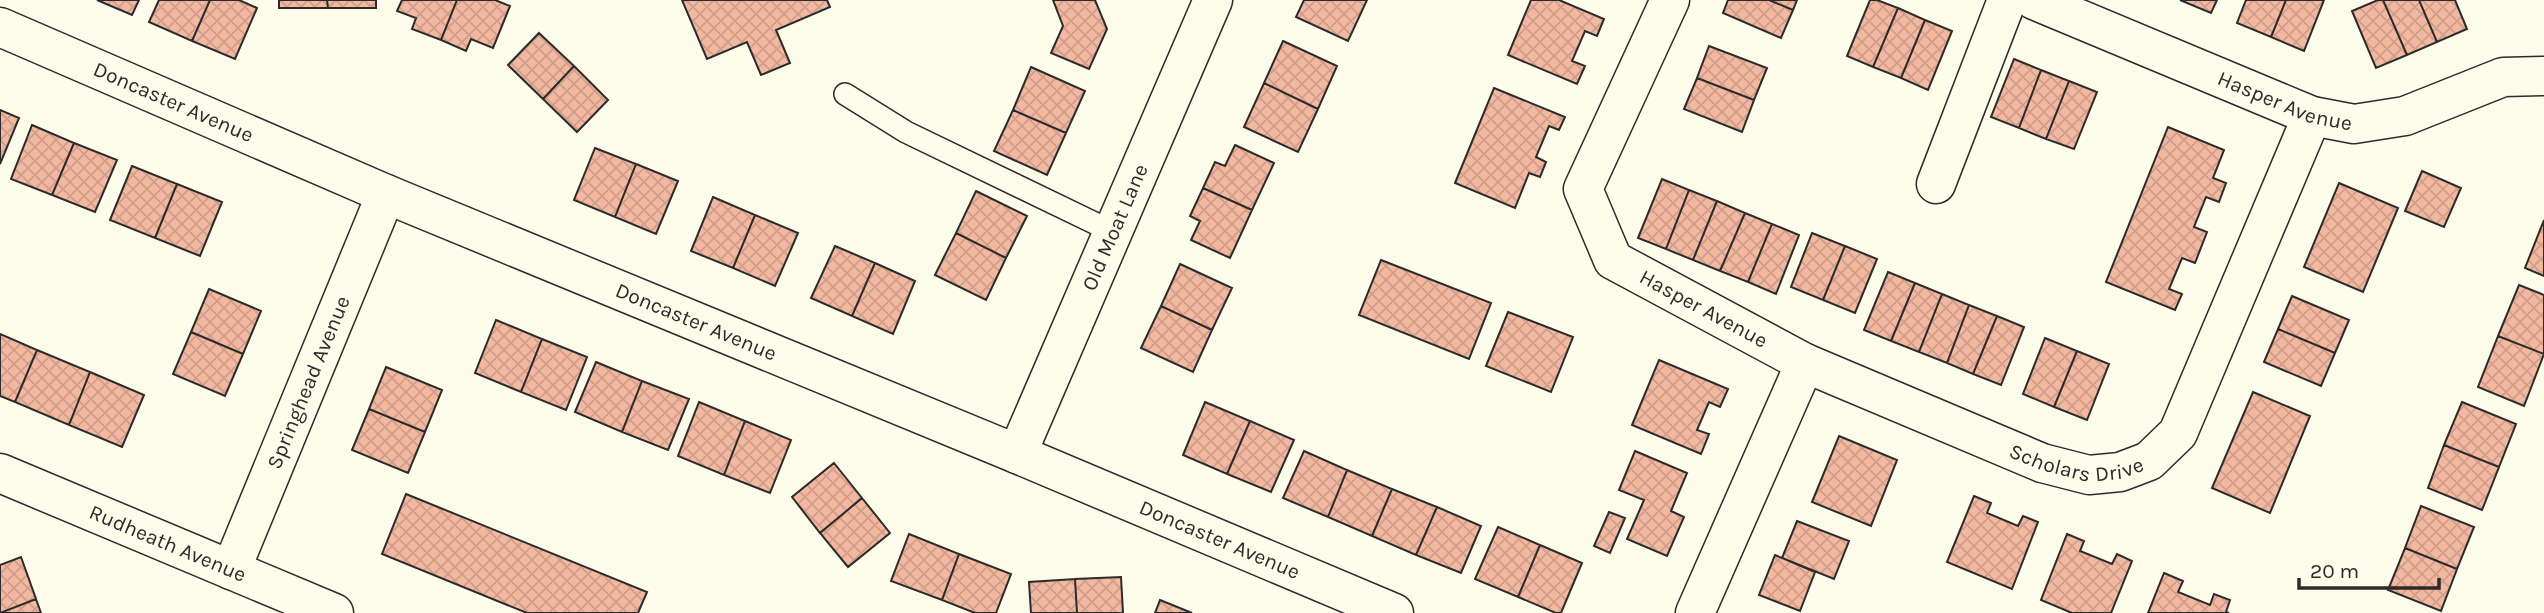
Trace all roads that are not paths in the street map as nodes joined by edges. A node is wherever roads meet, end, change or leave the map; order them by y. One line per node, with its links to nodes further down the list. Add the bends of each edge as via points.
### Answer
1 (1213, 0): 11 (street, Old Moat Lane)
2 (1670, 0): 12 (street, Hasper Avenue, via 1583,189 1613,260)
3 (2007, 0): 9 (street)
4 (2034, 0): 8 (street, Hasper Avenue)
5 (0, 27): 10 (street, Doncaster Avenue)
6 (2544, 76): 8 (street, Hasper Avenue, via 2503,77 2405,116 2354,124)
7 (845, 94): 11 (lane, via 906,132)
8 (2312, 116): 12 (street, Scholars Drive, via 2178,433 2148,461 2120,472 2089,475 2042,463)
9 (1937, 184)
10 (386, 194): 13 (street, Doncaster Avenue); 15 (street, Springhead Avenue)
11 (1111, 231): 13 (street, Old Moat Lane)
12 (1805, 363): 18 (street)
13 (1017, 454): 17 (street, Doncaster Avenue)
14 (0, 473): 15 (street, Rudheath Avenue)
15 (231, 570): 16 (street, Rudheath Avenue)
16 (334, 613)
17 (1394, 613)
18 (1695, 613)

